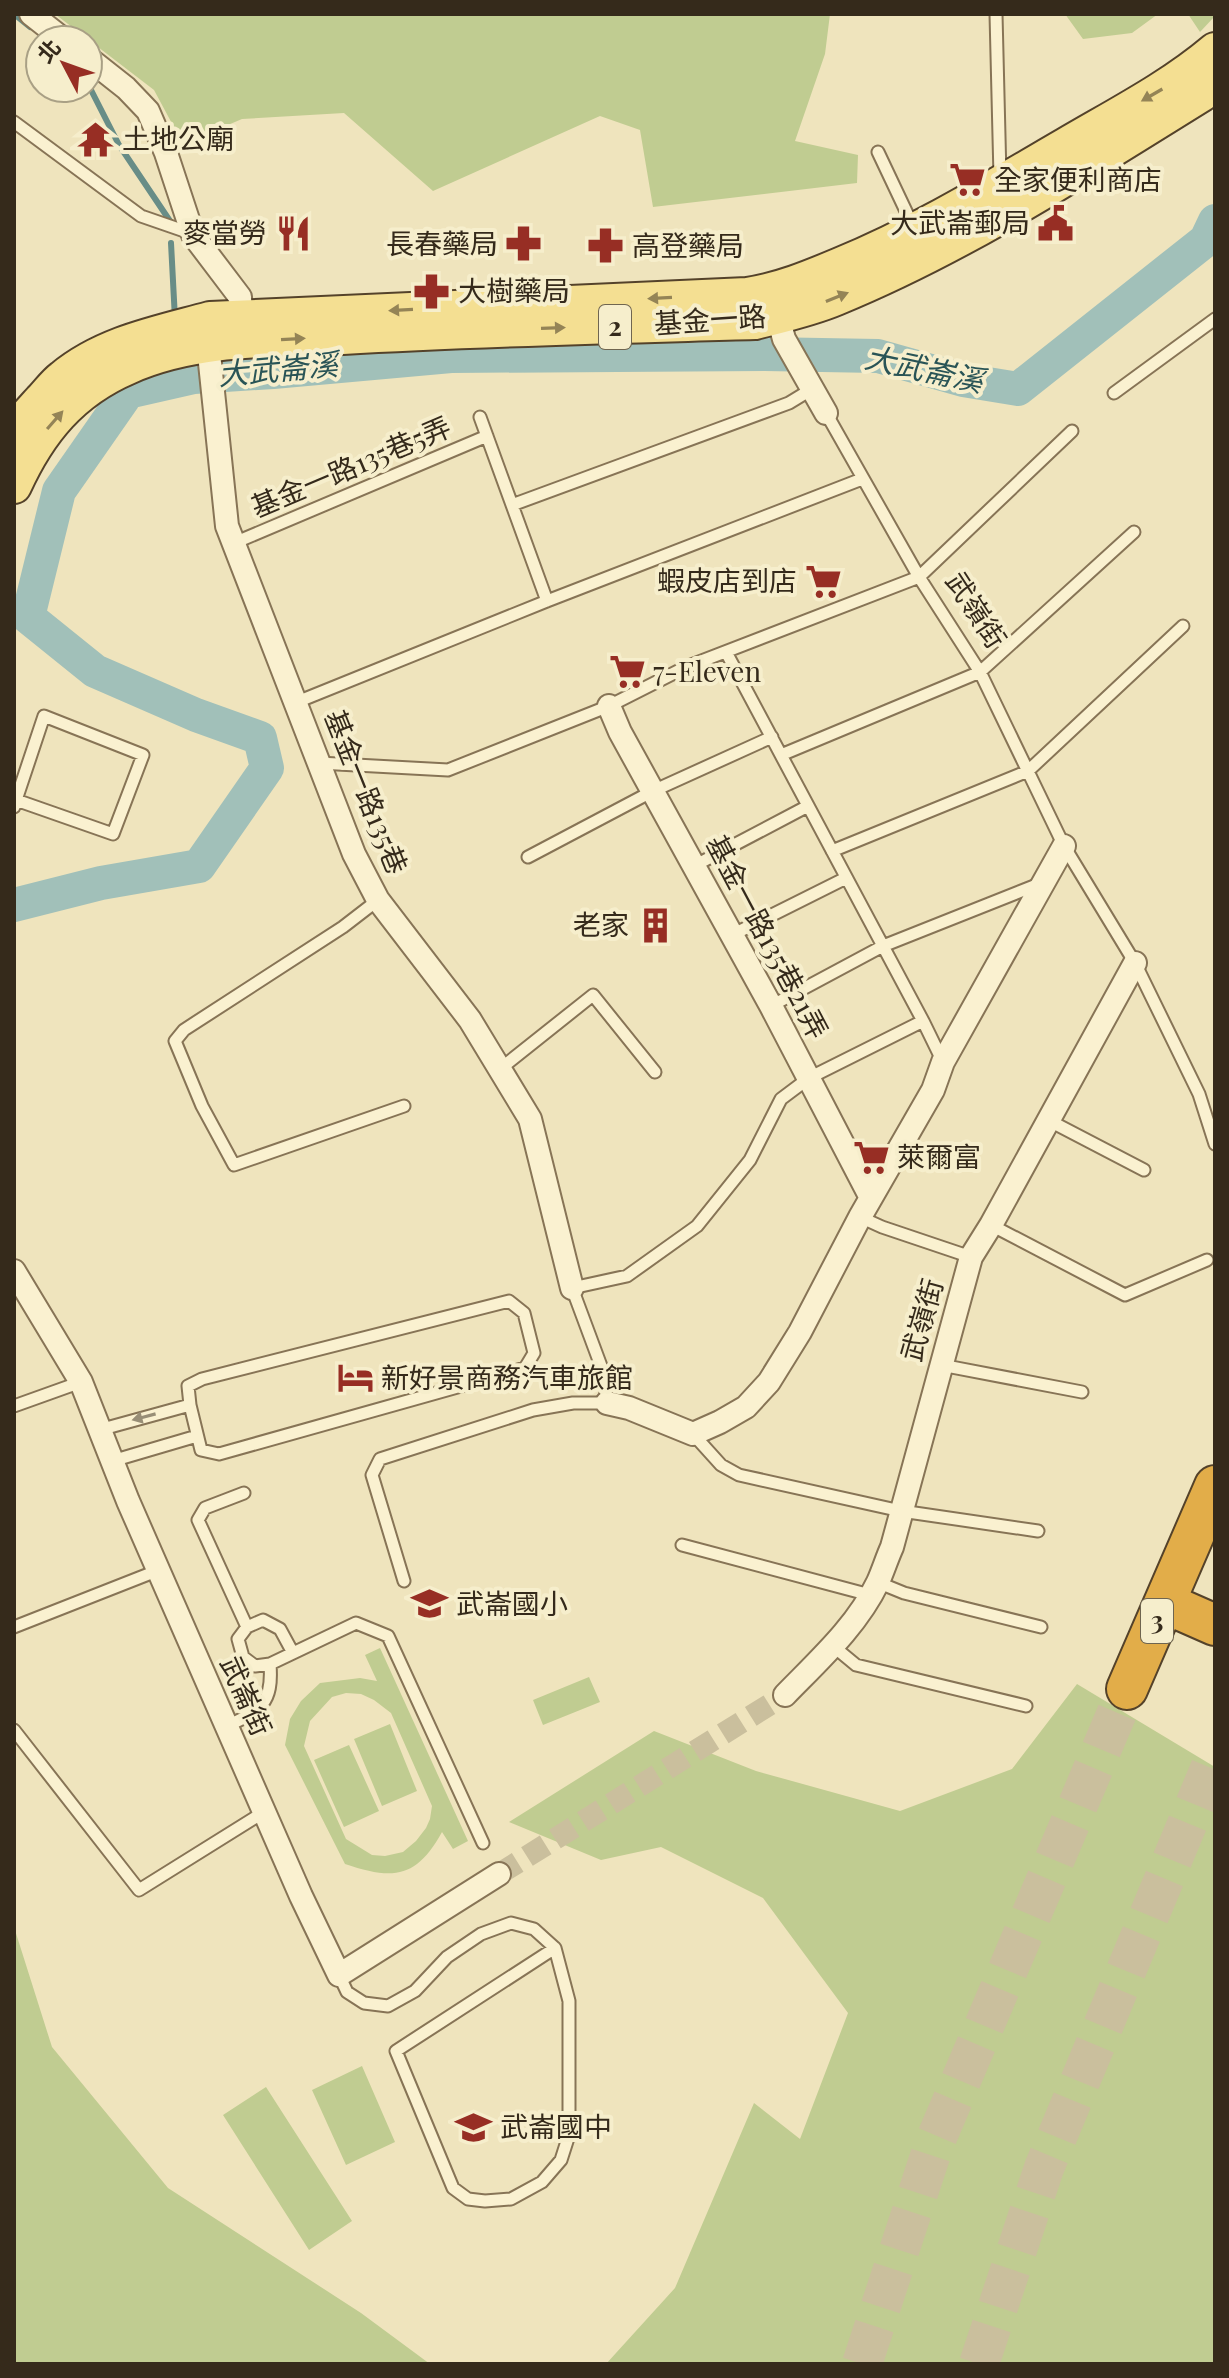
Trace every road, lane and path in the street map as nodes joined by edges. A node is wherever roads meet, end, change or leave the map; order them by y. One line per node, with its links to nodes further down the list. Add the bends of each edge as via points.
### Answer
1 (996, 14): 7 (lane)
2 (1215, 50): 7 (main road, 基金一路 / 2, one-way to 7, via 1185,75)
3 (104, 71): 9 (street, via 148,111)
4 (1215, 84): 10 (main road, 基金一路 / 2, one-way to 4, via 835,298 928,256 1043,192)
5 (14, 122): 9 (lane, via 141,216)
6 (878, 152): 8 (lane)
7 (1000, 184): 8 (main road, 基金一路 / 2)
8 (915, 230): 10 (main road, 基金一路 / 2, via 793,284)
9 (193, 235): 11 (street, via 240,297)
10 (778, 315): 11 (main road, 基金一路 / 2, one-way to 11, via 747,295); 13 (main road, 基金一路 / 2, one-way to 10, via 420,332 755,322); 14 (street)
11 (241, 317): 13 (street); 19 (main road, 基金一路 / 2, via 210,319 117,346 61,378)
12 (1215, 319): 15 (lane)
13 (209, 353): 22 (main road, 基金一路 / 2, one-way to 13, via 41,437 76,396 154,357); 25 (street, 基金一路135巷, via 227,526)
14 (812, 389): 16 (street); 23 (lane, via 789,403)
15 (1114, 393)
16 (826, 413): 21 (lane, 武嶺街)
17 (480, 417): 20 (lane, 基金一路135巷5弄)
18 (1072, 431): 26 (lane)
19 (14, 433)
20 (487, 436): 23 (lane, 基金一路135巷5弄); 25 (lane, 基金一路135巷5弄)
21 (862, 479): 26 (lane, 武嶺街); 27 (lane)
22 (14, 486)
23 (512, 505): 27 (lane, 基金一路135巷5弄)
24 (1134, 532): 30 (lane)
25 (234, 543): 31 (street, 基金一路135巷)
26 (919, 577): 29 (lane); 30 (lane, 武嶺街)
27 (547, 601): 31 (lane)
28 (1183, 626): 36 (lane)
29 (726, 652): 32 (lane); 33 (lane)
30 (980, 672): 34 (lane); 36 (lane, 武嶺街)
31 (297, 702): 35 (street, 基金一路135巷)
32 (609, 706): 35 (lane, via 448,770); 37 (street, 基金一路135巷21弄)
33 (772, 737): 34 (lane); 37 (lane)
34 (781, 755): 39 (lane)
35 (319, 763): 46 (street, 基金一路135巷)
36 (1028, 771): 40 (lane, 武嶺街); 41 (lane)
37 (653, 791): 42 (lane); 43 (street, 基金一路135巷21弄)
38 (15, 802): 38 (lane, via 44,716 143,755 113,834)
39 (808, 806): 41 (lane); 43 (lane)
40 (1064, 846): 45 (street); 49 (lane, 武嶺街)
41 (832, 851): 44 (lane)
42 (528, 857)
43 (694, 866): 47 (street, 基金一路135巷21弄)
44 (846, 878): 47 (lane); 48 (lane)
45 (1044, 882): 48 (lane); 52 (street)
46 (378, 900): 53 (street, 基金一路135巷, via 470,1020); 56 (lane, via 175,1041 234,1165)
47 (732, 935): 50 (street, 基金一路135巷21弄)
48 (883, 946): 50 (lane); 51 (lane)
49 (1135, 963): 57 (street, 武嶺街); 58 (lane, 武嶺街, via 1199,1094)
50 (771, 1006): 55 (street, 基金一路135巷21弄)
51 (923, 1021): 52 (lane); 55 (lane)
52 (943, 1062): 60 (street, via 933,1090)
53 (500, 1069): 54 (lane, via 593,995); 65 (street, 基金一路135巷, via 530,1119)
54 (655, 1072)
55 (809, 1078): 60 (street, 基金一路135巷21弄); 65 (lane, via 781,1099 750,1160 697,1226 627,1276)
56 (404, 1106)
57 (1048, 1120): 59 (lane); 61 (street, 武嶺街)
58 (1215, 1144)
59 (1144, 1170)
60 (865, 1207): 62 (lane, via 882,1227); 73 (street, via 769,1382 746,1407)
61 (991, 1225): 62 (street, 武嶺街); 63 (lane, via 1125,1295)
62 (971, 1257): 66 (street, 武嶺街)
63 (1207, 1260)
64 (14, 1271): 67 (street, 武崙街)
65 (572, 1288): 69 (lane, via 604,1374)
66 (941, 1365): 68 (lane); 78 (street, 武嶺街)
67 (81, 1382): 71 (lane); 72 (street, 武崙街)
68 (1082, 1392)
69 (607, 1403): 73 (street); 82 (lane, via 533,1410 380,1459 372,1475)
70 (190, 1405): 72 (lane, one-way to 72); 74 (lane); 74 (lane, via 188,1386 202,1379 509,1301 524,1313 534,1353 525,1368 219,1454 201,1450)
71 (14, 1406)
72 (99, 1430): 75 (street, 武崙街)
73 (693, 1434): 78 (lane, via 721,1465 739,1475)
74 (197, 1436): 75 (lane)
75 (112, 1461): 81 (street, 武崙街)
76 (1215, 1486): 84 (highway, 3)
77 (244, 1493): 87 (lane, via 205,1508 198,1520)
78 (901, 1511): 79 (lane); 83 (street, 武嶺街)
79 (1038, 1531)
80 (682, 1545): 83 (lane)
81 (159, 1570): 86 (lane); 95 (street, 武崙街)
82 (404, 1581)
83 (874, 1589): 88 (lane); 89 (street, 武嶺街)
84 (1165, 1603): 85 (highway); 92 (highway, 3)
85 (1215, 1625)
86 (14, 1627)
87 (247, 1627): 90 (lane, via 263,1620 280,1629); 91 (lane, via 238,1639 243,1657 255,1666)
88 (1041, 1627)
89 (833, 1646): 93 (street, 武嶺街); 94 (lane, via 856,1665)
90 (293, 1653): 91 (lane); 98 (lane, via 356,1623 388,1636)
91 (270, 1664): 95 (lane, via 265,1701 251,1715)
92 (1127, 1689)
93 (785, 1695)
94 (1026, 1706)
95 (227, 1726): 97 (street, 武崙街)
96 (14, 1730): 97 (lane, via 139,1890)
97 (264, 1812): 101 (street, 武崙街)
98 (483, 1843)
99 (499, 1874): 101 (street)
100 (555, 1948): 100 (lane, via 396,2051 453,2188 468,2199 511,2199 542,2182 561,2160 569,2135 569,2001); 101 (lane, via 534,1929 511,1923 481,1934 447,1957 415,1991 388,2006 364,2003 347,1992)
101 (339, 1975)

